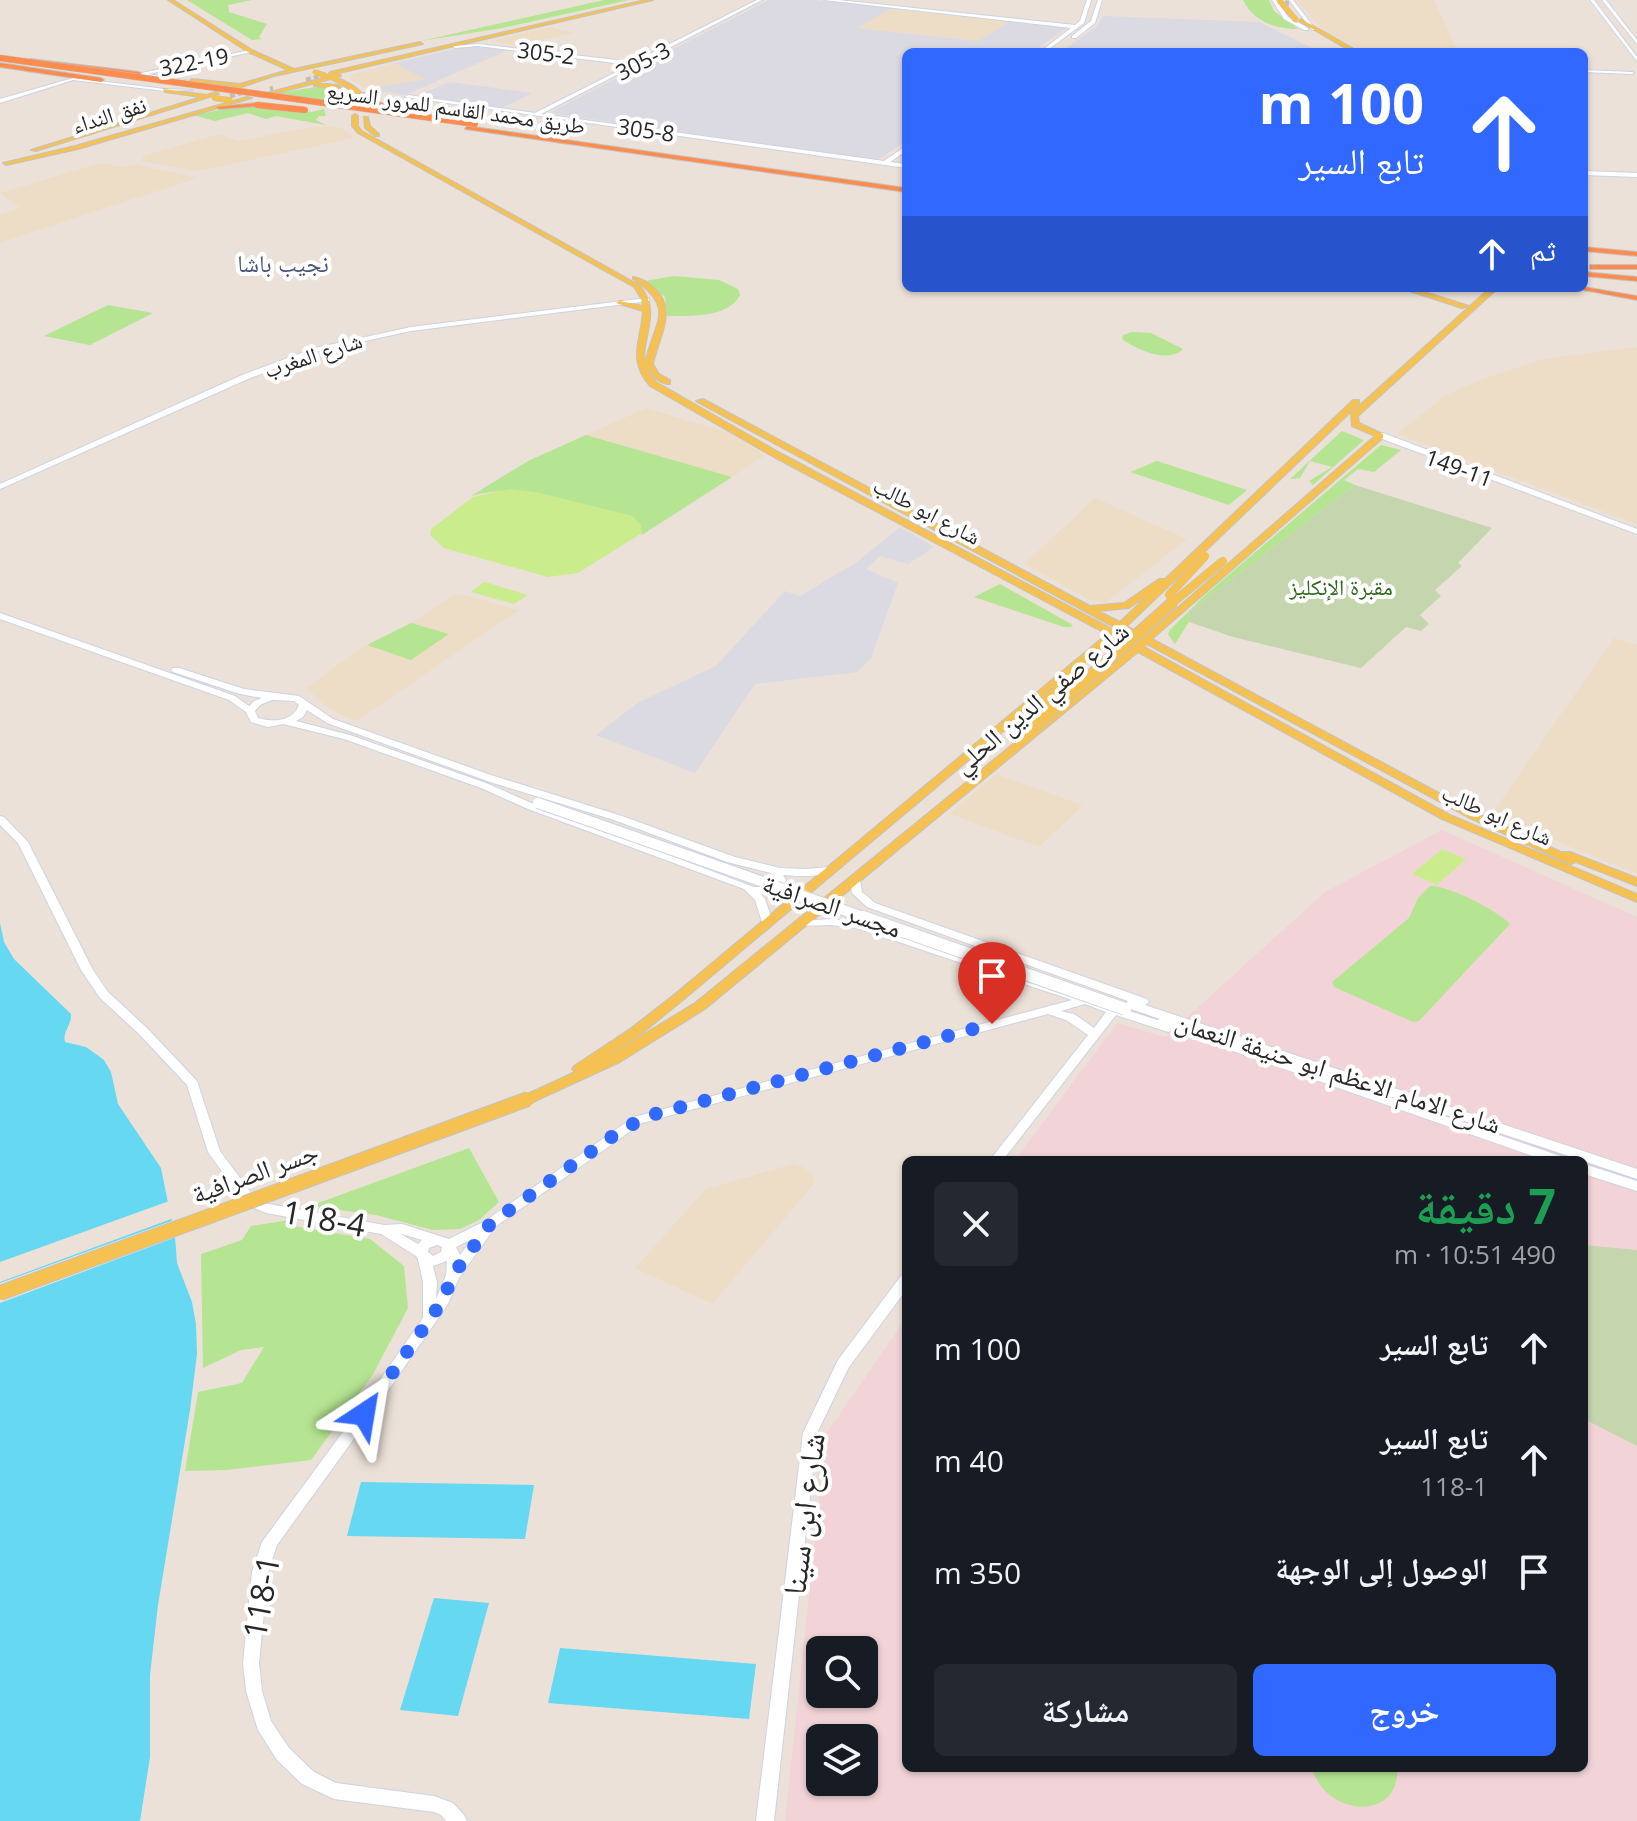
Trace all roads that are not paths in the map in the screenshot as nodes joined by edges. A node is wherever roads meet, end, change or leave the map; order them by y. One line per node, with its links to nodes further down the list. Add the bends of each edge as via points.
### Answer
1 (170, 0): 34 (main road)
2 (184, 0): 39 (main road)
3 (635, 0): 17 (main road)
4 (651, 0): 17 (main road)
5 (760, 0): 40 (street, 305-3)
6 (826, 0): 18 (street)
7 (1089, 0): 12 (street)
8 (1100, 0): 13 (street)
9 (1592, 0): 15 (street)
10 (1604, 0): 16 (street)
11 (1283, 2): 14 (main road, bridge); 19 (street, via 1286,18); 20 (street)
12 (1086, 15): 13 (street); 18 (street)
13 (1096, 16): 22 (street)
14 (1298, 20): 19 (main road); 20 (main road)
15 (1610, 24): 16 (street); 37 (street)
16 (1623, 24): 26 (street)
17 (525, 27): 23 (main road); 24 (main road); 49 (main road); 49 (main road)
18 (1077, 27): 21 (street)
19 (1306, 29): 31 (main road)
20 (1314, 29): 32 (main road)
21 (1064, 37): 22 (street); 29 (street)
22 (1074, 38): 30 (street)
23 (489, 39): 27 (main road); 28 (street, 305-2)
24 (440, 40)
25 (425, 43): 38 (main road)
26 (1637, 43)
27 (455, 47): 33 (street, 305-2); 44 (main road)
28 (522, 47): 33 (street); 35 (street, 305-2)
29 (1048, 48)
30 (1060, 48)
31 (1337, 48)
32 (1349, 48)
33 (515, 49): 35 (street, 305-2)
34 (250, 51): 41 (main road); 46 (street, 322-19)
35 (580, 55): 40 (street, 305-2)
36 (0, 60): 46 (highway); 50 (highway); 71 (highway, طريق محمد القاسم للمرور السريع, bridge)
37 (1637, 60)
38 (338, 61): 39 (main road); 48 (main road)
39 (288, 63): 48 (main road)
40 (639, 63): 69 (street, 305-3)
41 (279, 65): 43 (main road); 47 (main road)
42 (1588, 70): 45 (street)
43 (294, 71): 47 (main road); 48 (main road)
44 (355, 71): 49 (main road); 53 (main road, via 345,77)
45 (1634, 71)
46 (139, 74): 51 (street)
47 (273, 75): 52 (main road)
48 (304, 75): 49 (main road); 56 (main road)
49 (323, 76): 53 (main road); 55 (main road); 59 (main road)
50 (101, 80): 57 (street); 65 (street, via 76,80)
51 (192, 81): 52 (main road); 54 (street)
52 (252, 81): 64 (main road)
53 (347, 83): 62 (main road)
54 (202, 85)
55 (338, 87): 59 (main road); 101 (main road, via 357,99 355,126 360,132)
56 (267, 89): 59 (main road); 60 (main road); 64 (main road)
57 (165, 90): 58 (street); 61 (main road)
58 (191, 90)
59 (281, 90)
60 (255, 92)
61 (182, 93): 64 (main road); 66 (main road)
62 (361, 94): 75 (highway, via 394,110); 101 (main road, via 366,126 375,133)
63 (408, 97): 69 (street, 305-8)
64 (224, 98): 66 (main road); 67 (highway); 67 (highway); 79 (main road, نفق النداء)
65 (0, 102)
66 (190, 102): 79 (main road)
67 (257, 105): 71 (highway, bridge)
68 (468, 112): 70 (street, 305-8)
69 (535, 115): 70 (street, 305-3); 72 (street, 305-8)
70 (525, 120): 73 (street, 305-8)
71 (468, 127): 75 (highway, طريق محمد القاسم للمرور السريع); 85 (highway, طريق محمد القاسم للمرور السريع)
72 (650, 131): 73 (street); 74 (street, 305-8)
73 (642, 135): 76 (street, 305-8)
74 (733, 142): 76 (street); 80 (street, 305-8)
75 (609, 143): 86 (highway, طريق محمد القاسم للمرور السريع)
76 (726, 147): 80 (street, 305-8)
77 (902, 151): 80 (street)
78 (902, 162): 81 (street)
79 (2, 163)
80 (881, 165): 81 (street)
81 (894, 167): 82 (street)
82 (902, 168)
83 (1588, 173): 84 (street)
84 (1637, 175)
85 (902, 186)
86 (902, 186)
87 (1588, 249): 88 (highway)
88 (1637, 254)
89 (1588, 266): 90 (highway)
90 (1637, 267)
91 (1588, 276): 92 (highway)
92 (1637, 281)
93 (1588, 290): 98 (highway)
94 (1420, 292): 99 (main road)
95 (1478, 292): 100 (main road, شارع صفي الدين الحلي)
96 (1488, 292): 100 (main road)
97 (1492, 292): 105 (main road, via 1356,413 1354,422)
98 (1637, 296)
99 (1439, 297): 100 (main road); 103 (main road)
100 (1476, 297): 103 (main road, شارع صفي الدين الحلي)
101 (649, 298): 102 (main road); 102 (main road); 107 (main road, شارع ابو طالب, via 639,361 644,377); 108 (main road, شارع ابو طالب, via 665,308 649,364 656,376)
102 (624, 301): 104 (street, شارع المغرب)
103 (1465, 306): 106 (main road, شارع صفي الدين الحلي)
104 (456, 320): 109 (street, شارع المغرب, via 357,334 284,355); 110 (street, شارع المغرب, via 293,357)
105 (1375, 436): 106 (main road, via 1343,429); 114 (street, 149-11); 115 (main road, شارع صفي الدين الحلي)
106 (1313, 444): 113 (main road, شارع صفي الدين الحلي)
107 (777, 455): 108 (main road, via 790,455); 112 (main road, شارع ابو طالب)
108 (841, 477): 111 (main road, شارع ابو طالب)
109 (0, 480)
110 (0, 487)
111 (860, 487): 112 (main road); 118 (main road, شارع ابو طالب)
112 (849, 492): 117 (main road, شارع ابو طالب)
113 (1230, 523): 116 (main road, شارع صفي الدين الحلي); 134 (main road, bridge, via 1169,595 1097,659)
114 (1637, 532)
115 (1268, 533): 122 (main road, شارع صفي الدين الحلي); 135 (main road, bridge, via 1178,597)
116 (1173, 578): 118 (main road, via 1121,607); 121 (main road, شارع صفي الدين الحلي)
117 (1043, 595): 123 (main road, شارع ابو طالب); 125 (main road, via 1091,632)
118 (1078, 603): 123 (main road, شارع ابو طالب)
119 (0, 607): 130 (street, via 214,683)
120 (0, 616): 132 (street, via 232,698)
121 (1131, 618): 122 (main road, via 1138,627); 123 (main road, شارع صفي الدين الحلي)
122 (1162, 623): 124 (main road, شارع صفي الدين الحلي); 129 (main road, via 1161,639)
123 (1117, 631): 124 (main road, شارع ابو طالب); 125 (main road, شارع صفي الدين الحلي)
124 (1140, 644): 126 (main road, شارع صفي الدين الحلي); 127 (main road, شارع ابو طالب); 129 (main road, شارع ابو طالب)
125 (1095, 651): 126 (main road, via 1117,649); 134 (main road, شارع صفي الدين الحلي)
126 (1125, 658): 128 (main road, شارع صفي الدين الحلي)
127 (1167, 665): 128 (main road, via 1140,660); 138 (main road, شارع ابو طالب)
128 (1109, 671): 135 (main road, شارع صفي الدين الحلي)
129 (1211, 675): 136 (main road, شارع ابو طالب)
130 (279, 696): 131 (street); 132 (street)
131 (304, 705): 133 (street, via 300,715); 137 (street)
132 (250, 711): 133 (street, via 260,723)
133 (286, 722): 137 (street)
134 (983, 743): 143 (main road, شارع صفي الدين الحلي)
135 (1010, 753): 145 (main road, شارع صفي الدين الحلي)
136 (1396, 775): 138 (main road); 140 (main road, شارع ابو طالب)
137 (486, 782): 144 (street, via 548,795); 148 (street, via 524,804); 157 (street, مجسر الصرافية, bridge)
138 (1383, 782): 141 (main road, شارع ابو طالب)
139 (0, 819): 170 (street, 118-4, via 23,842 104,995 193,1084 214,1152 250,1201)
140 (1540, 846): 142 (main road, شارع ابو طالب); 146 (main road, شارع ابو طالب)
141 (1530, 854): 142 (main road, شارع ابو طالب); 151 (main road)
142 (1580, 869): 147 (main road); 149 (main road)
143 (830, 870): 144 (street); 152 (main road, شارع صفي الدين الحلي)
144 (776, 873): 148 (street, via 781,880 775,888)
145 (855, 880): 150 (street, via 857,893); 154 (main road, شارع صفي الدين الحلي)
146 (1637, 882)
147 (1637, 889)
148 (753, 890): 152 (street)
149 (1637, 898)
150 (871, 905): 153 (street, via 849,909); 159 (street, via 1134,998)
151 (1637, 905)
152 (767, 923): 161 (main road, شارع صفي الدين الحلي, via 597,1058)
153 (849, 923): 154 (street); 155 (street)
154 (802, 924): 161 (main road, شارع صفي الدين الحلي, via 700,1006 643,1044)
155 (1048, 989): 156 (street); 158 (street, via 1049,1001)
156 (1083, 1001): 157 (street); 158 (street)
157 (1122, 1008): 159 (street, شارع الامام الاعظم ابو حنيفة النعمان); 160 (street)
158 (1042, 1011): 160 (street, via 1070,1017); 169 (street, via 638,1120)
159 (1195, 1030): 163 (street, شارع الامام الاعظم ابو حنيفة النعمان); 164 (street, شارع الامام الاعظم ابو حنيفة النعمان)
160 (1095, 1034): 162 (street)
161 (528, 1099): 175 (main road, جسر الصرافية, bridge)
162 (999, 1156)
163 (1547, 1156)
164 (1582, 1156)
165 (1588, 1158): 167 (street, شارع الامام الاعظم ابو حنيفة النعمان)
166 (1588, 1170): 168 (street)
167 (1637, 1174)
168 (1637, 1186)
169 (490, 1224): 171 (street); 173 (street, 118-1)
170 (384, 1230): 171 (street, 118-4, via 402,1229); 172 (street, 118-4)
171 (445, 1244): 172 (street, via 424,1245); 173 (street, via 454,1257)
172 (423, 1255): 176 (street, via 430,1282)
173 (453, 1275): 176 (street, 118-1)
174 (902, 1285): 178 (street, شارع ابن سينا, via 843,1364 810,1433)
175 (0, 1293)
176 (429, 1316): 177 (street, 118-1, via 270,1542 260,1572 251,1663 264,1724 283,1754 308,1778 334,1791 434,1804)
177 (458, 1821)
178 (765, 1821)

